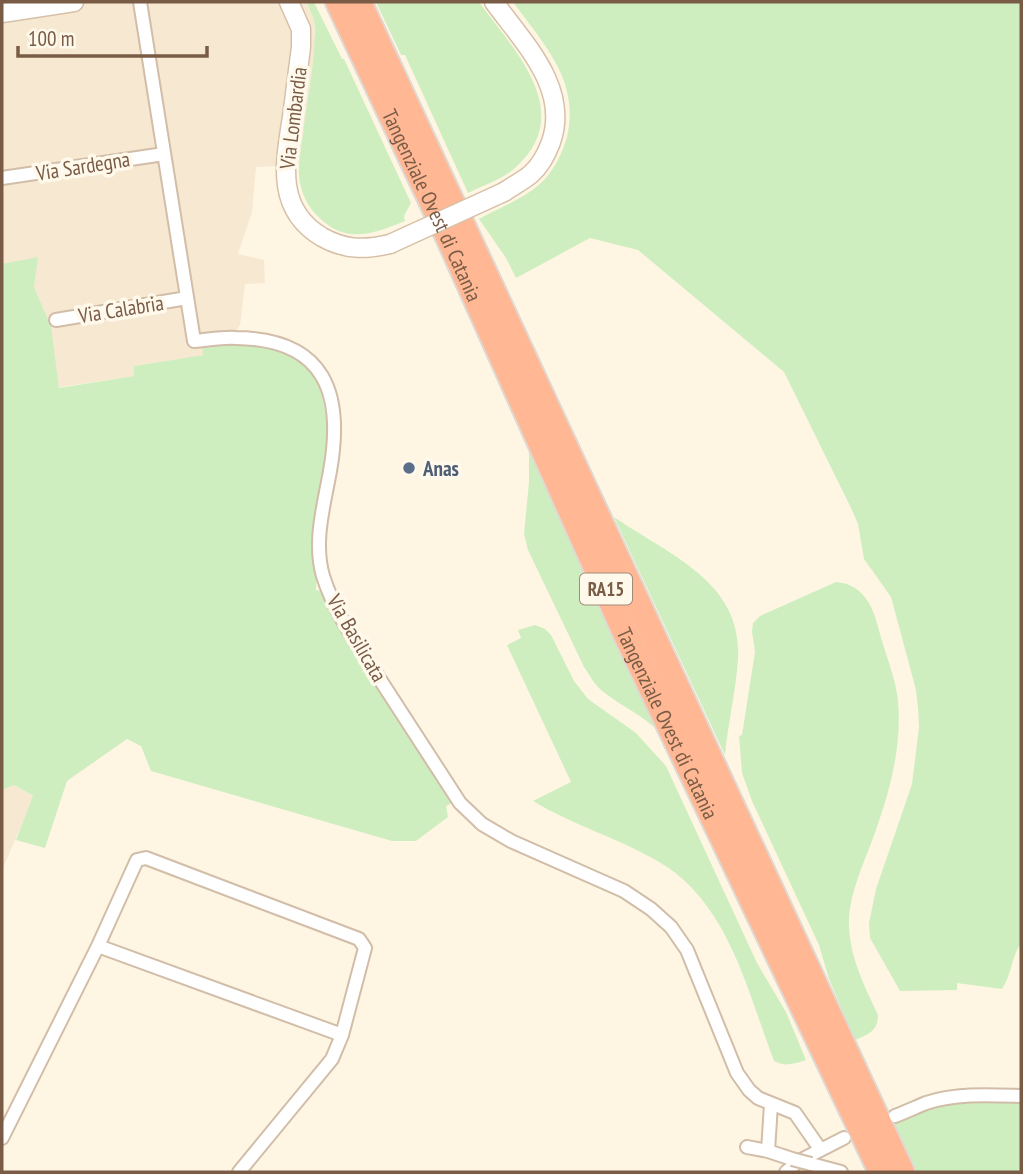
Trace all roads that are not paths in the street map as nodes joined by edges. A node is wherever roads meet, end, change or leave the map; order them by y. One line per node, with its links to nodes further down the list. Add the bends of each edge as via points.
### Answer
1 (74, 2): 7 (street)
2 (140, 2): 8 (street, Via Basilicata)
3 (289, 2): 6 (street, Via Lombardia, bridge, via 301,29 286,159 291,202 304,223 328,240 368,249 390,244 504,192 532,173 547,151 555,131 555,103 545,73)
4 (338, 2): 25 (highway, Tangenziale Ovest di Catania / RA15, via 626,635)
5 (359, 2): 26 (highway, Tangenziale Ovest di Catania / RA15)
6 (494, 2)
7 (2, 13)
8 (164, 154): 9 (street, Via Sardegna); 10 (street, Via Basilicata)
9 (2, 178)
10 (187, 298): 11 (street, Via Calabria); 15 (street, Via Basilicata, via 194,341 236,338 276,344 300,352 324,376 335,434 319,528 323,573 337,613 460,803 482,824 511,841 624,891 671,928 687,950 737,1073 749,1090)
11 (56, 320)
12 (98, 946): 13 (street); 13 (street, via 137,860 146,859 359,939 365,948); 17 (street)
13 (342, 1035): 22 (street, via 332,1059)
14 (1021, 1096): 16 (street, via 944,1099)
15 (771, 1104): 20 (street, Via Basilicata, via 795,1113); 21 (street)
16 (895, 1116)
17 (2, 1138)
18 (844, 1139): 20 (street)
19 (747, 1147): 21 (street)
20 (820, 1149): 23 (street)
21 (768, 1151): 24 (street, bridge)
22 (239, 1172)
23 (786, 1172)
24 (841, 1172)
25 (881, 1172)
26 (902, 1172)

